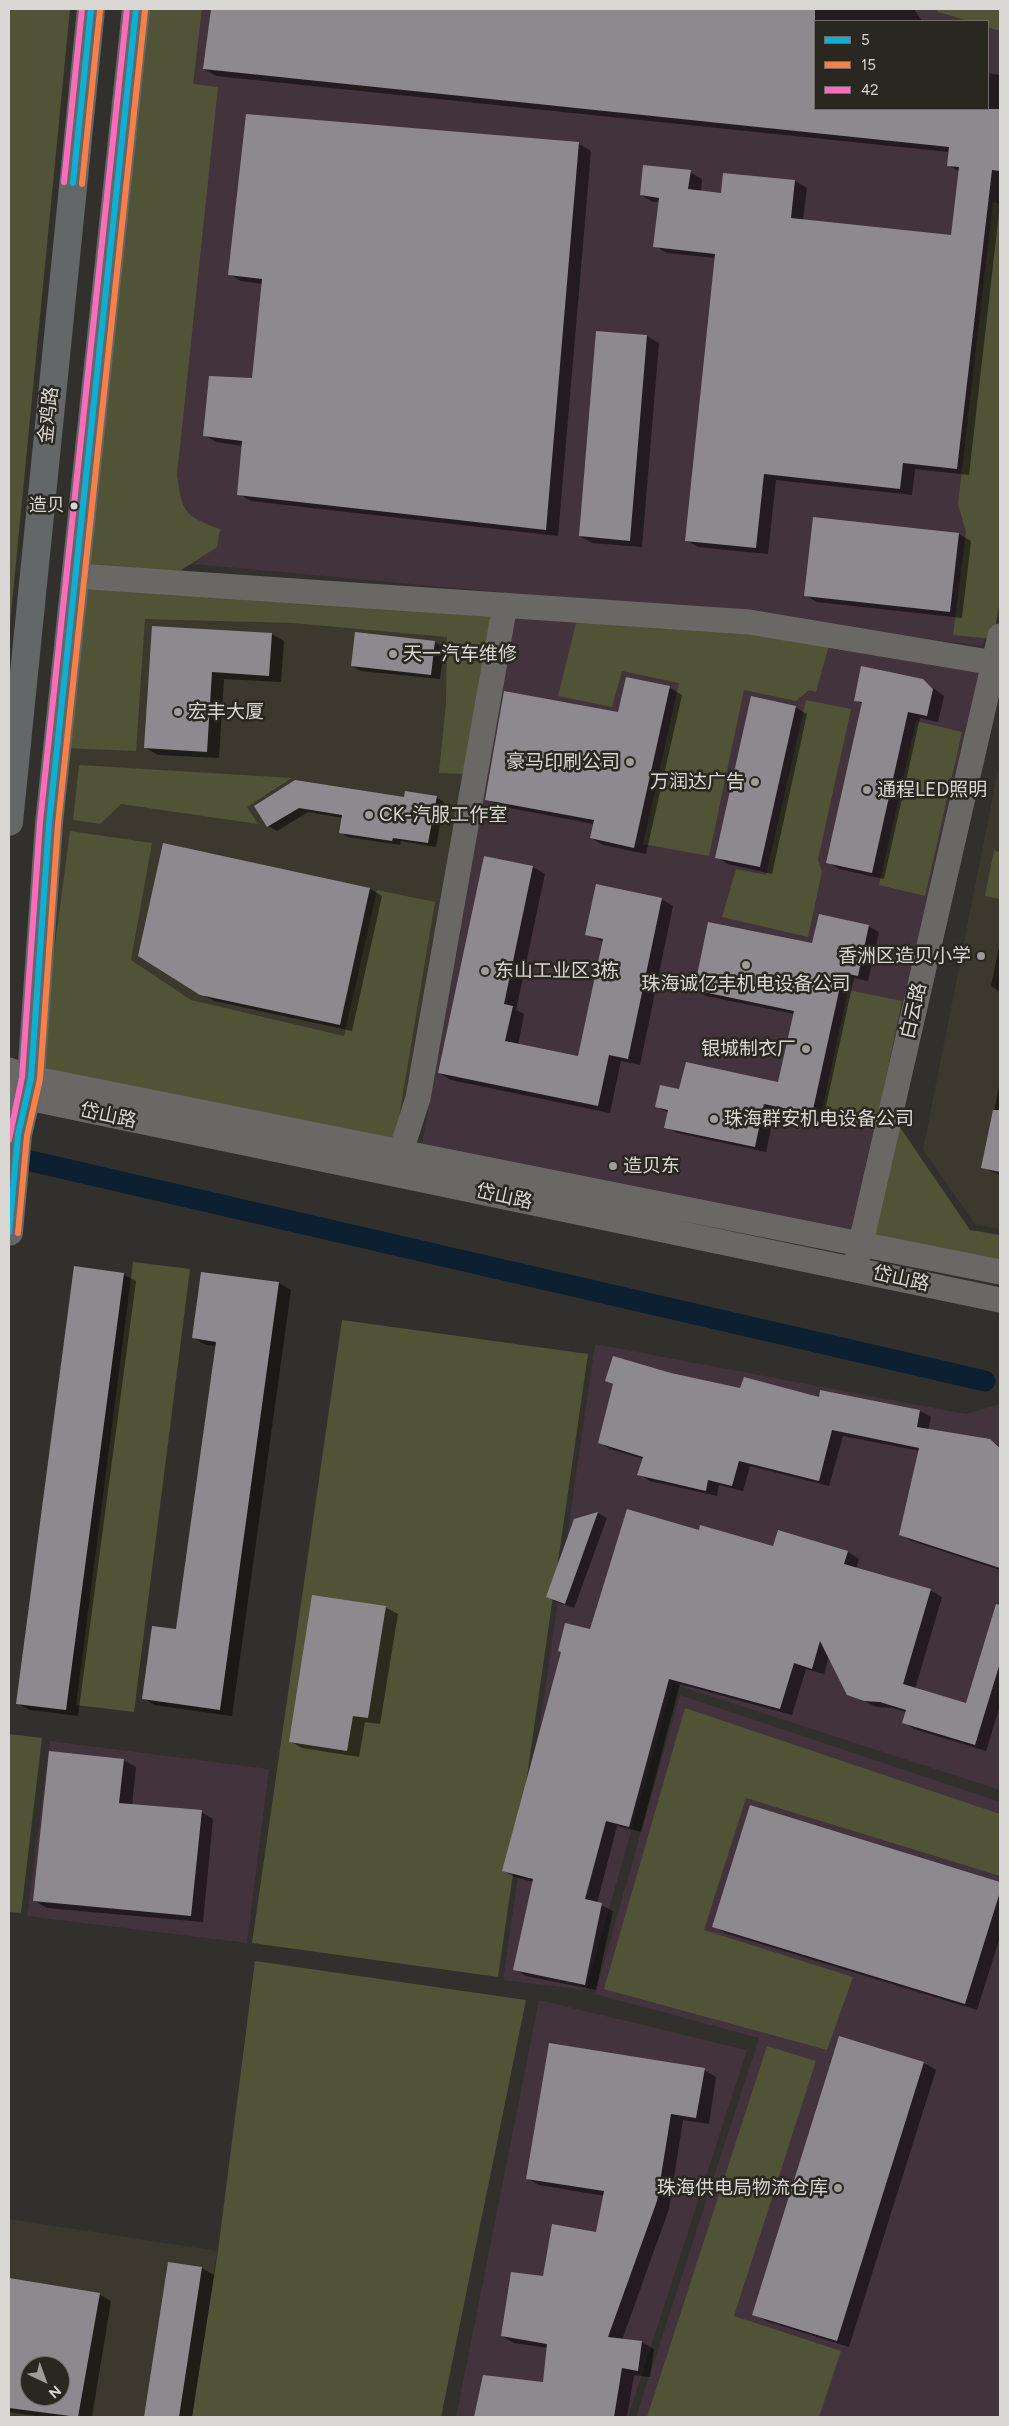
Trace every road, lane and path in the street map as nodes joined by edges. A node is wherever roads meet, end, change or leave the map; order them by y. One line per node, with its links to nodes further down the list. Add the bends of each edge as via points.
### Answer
1 (91, 9): 7 (main road, 金鸡路)
2 (136, 9): 3 (main road)
3 (76, 576): 4 (street); 8 (main road)
4 (505, 605): 6 (street, via 749,622); 9 (street, via 418,1098)
5 (1000, 636): 6 (street, 白云路)
6 (995, 663): 11 (street, 白云路)
7 (9, 822)
8 (19, 1085): 9 (street, 岱山路); 10 (main road)
9 (398, 1163): 11 (street, 岱山路); 12 (street, 岱山路)
10 (9, 1232)
11 (860, 1244): 12 (street, 白云路); 13 (street, 岱山路)
12 (854, 1269): 14 (street, 岱山路)
13 (1000, 1272)
14 (1000, 1300)

